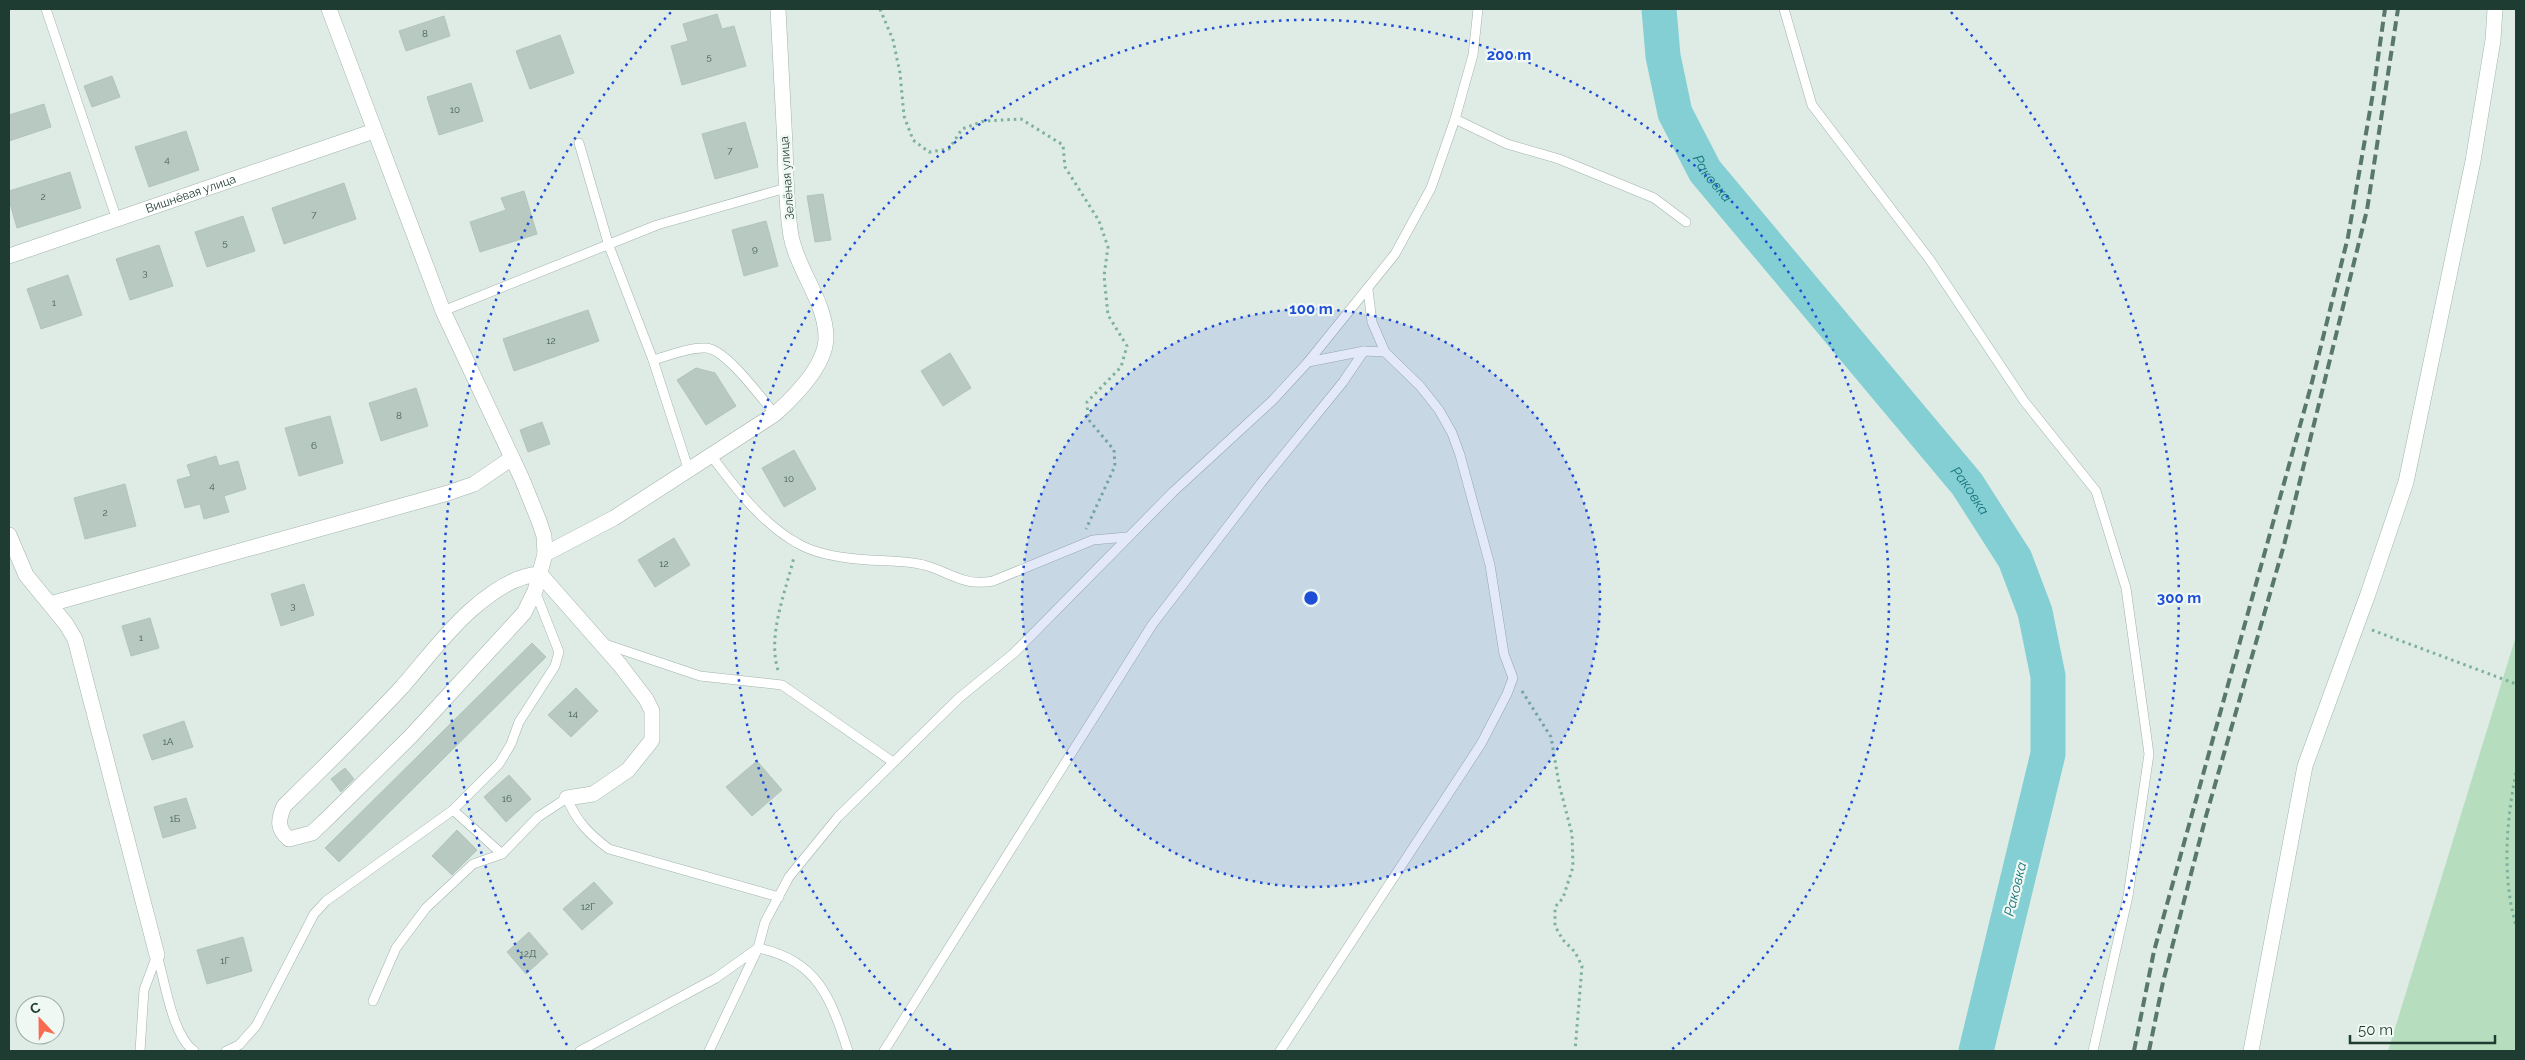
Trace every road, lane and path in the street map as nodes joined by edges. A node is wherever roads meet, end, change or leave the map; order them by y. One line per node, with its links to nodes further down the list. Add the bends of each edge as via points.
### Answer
1 (46, 9): 12 (lane)
2 (329, 9): 9 (street)
3 (778, 9): 11 (street, Зелёная улица)
4 (880, 9): 26 (path, via 893,40 904,116 913,140 929,152 949,149 962,129 984,122 1020,120 1063,145 1065,167 1098,221 1108,247 1104,276 1108,315 1127,346 1121,367 1087,402 1088,418 1114,450 1115,466)
5 (1478, 9): 8 (lane, via 1473,55)
6 (1784, 9): 58 (lane, via 1812,105 1930,260 2024,401 2096,491 2126,588 2149,754 2128,896)
7 (2495, 9): 34 (street, via 2473,161 2406,482)
8 (1455, 119): 13 (lane, via 1507,144 1559,159 1654,198); 16 (lane, via 1431,188 1395,254)
9 (374, 130): 12 (street, Вишнёвая улица); 17 (street)
10 (579, 143): 14 (lane)
11 (786, 188): 14 (lane, via 657,225); 22 (street, Зелёная улица, via 791,237 817,300 825,325 826,342 810,376)
12 (117, 220): 15 (street, Вишнёвая улица)
13 (1686, 222)
14 (609, 246): 17 (lane); 20 (lane)
15 (9, 256)
16 (1368, 290): 19 (lane, via 1372,322); 21 (lane)
17 (443, 311): 24 (street)
18 (1364, 351): 19 (lane); 21 (lane); 55 (lane, via 1152,625)
19 (1385, 352): 36 (lane, via 1439,410 1460,455 1490,565 1504,654)
20 (652, 360): 22 (lane, via 696,348 708,348 722,354); 25 (lane)
21 (1308, 362): 28 (lane, via 1273,400)
22 (775, 414): 23 (street)
23 (710, 454): 25 (street); 29 (lane, via 748,504)
24 (512, 458): 30 (street, via 539,521); 33 (street, via 474,484 448,493)
25 (689, 471): 30 (street, via 614,518)
26 (1085, 530)
27 (9, 535): 33 (street, via 26,575)
28 (1127, 536): 29 (lane, via 1093,540 1028,568 978,584 925,565 848,558); 39 (lane, via 1014,653 959,698)
29 (797, 543): 38 (path, via 774,645)
30 (545, 554): 31 (street)
31 (540, 574): 32 (street); 32 (street, via 528,574 504,587 457,624 385,705 284,806 278,826 282,833 289,839 312,833 411,736 524,613); 35 (street)
32 (535, 591): 42 (lane, via 559,652 556,666 519,722 499,764)
33 (50, 604): 47 (street, via 75,639 83,662)
34 (2357, 625): 37 (path); 59 (street, via 2305,766)
35 (600, 642): 38 (lane, via 700,676); 41 (street, via 646,699 652,711 652,740 628,770 611,784 593,794)
36 (1513, 678): 56 (lane, via 1481,744); 57 (path, via 1551,737 1572,834 1573,867 1563,898 1555,907 1555,926 1582,966)
37 (2516, 684)
38 (782, 685): 39 (lane)
39 (893, 762): 44 (lane, via 838,818 789,877)
40 (2516, 773): 45 (path, via 2508,815 2510,903)
41 (567, 798): 43 (lane, via 538,818); 44 (lane, via 591,836 610,849)
42 (453, 810): 43 (lane); 51 (lane, via 326,901 314,914 256,1026 240,1045)
43 (502, 854): 48 (lane, via 473,864 426,908 396,948)
44 (779, 897): 46 (lane, via 765,922)
45 (2516, 926)
46 (758, 948): 52 (lane, via 716,978); 53 (lane); 54 (lane, via 794,959 809,972 825,991)
47 (158, 955): 49 (lane, via 144,990); 50 (lane, via 178,1030 186,1045)
48 (373, 1001)
49 (140, 1051)
50 (194, 1051)
51 (226, 1051)
52 (580, 1051)
53 (709, 1051)
54 (848, 1051)
55 (884, 1051)
56 (1280, 1051)
57 (1575, 1051)
58 (2093, 1051)
59 (2251, 1051)

